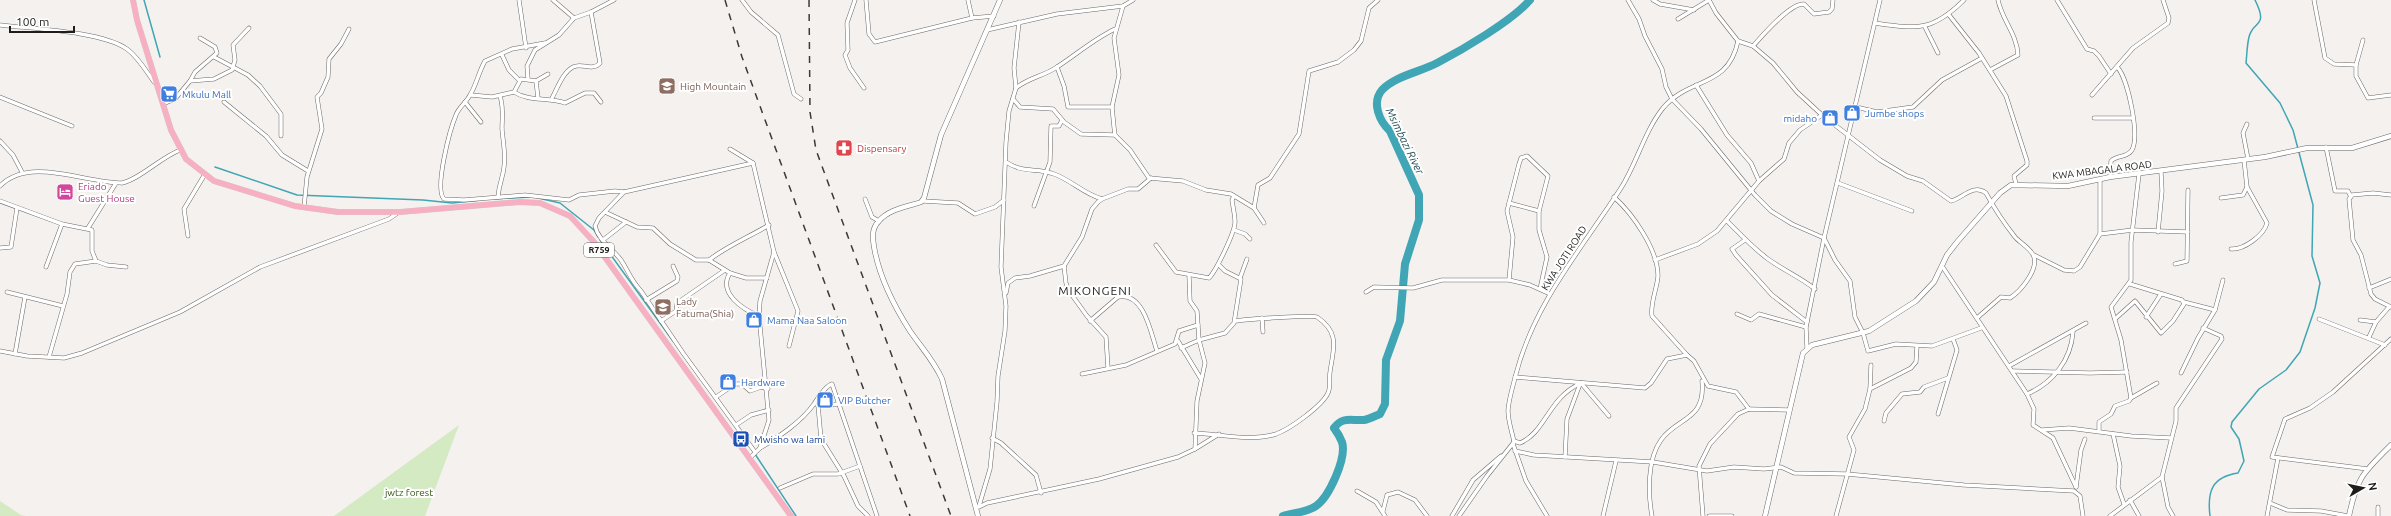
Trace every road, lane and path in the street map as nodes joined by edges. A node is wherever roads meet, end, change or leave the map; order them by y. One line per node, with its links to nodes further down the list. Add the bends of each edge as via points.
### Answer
1 (133, 0): 63 (main road, R759)
2 (519, 0): 46 (street)
3 (554, 0): 30 (street)
4 (602, 0): 24 (street)
5 (614, 0): 24 (street)
6 (742, 0): 74 (street, via 751,12 778,35 794,94)
7 (855, 0): 64 (street, via 848,23 848,50 845,55 850,68)
8 (866, 0): 31 (street, via 869,34 875,42)
9 (968, 0): 31 (street)
10 (1000, 0): 29 (street)
11 (1133, 0): 25 (street)
12 (1378, 0): 137 (street, via 1369,8 1361,42 1354,50 1338,62 1309,71 1299,134 1270,178 1258,185)
13 (1628, 0): 76 (street, via 1662,69)
14 (1653, 0): 26 (street, via 1660,4)
15 (1709, 0): 26 (street); 43 (street)
16 (1833, 0): 45 (street, via 1832,9 1826,13 1814,14 1804,4 1797,5)
17 (1880, 0): 34 (street)
18 (1964, 0): 28 (street)
19 (1997, 0): 20 (street); 55 (street, via 2000,12 2015,38 2018,55)
20 (2002, 0)
21 (2057, 0): 57 (street, via 2087,49 2099,56)
22 (2163, 0): 54 (street, via 2169,18 2168,23 2133,48)
23 (2314, 0): 51 (street, via 2324,55 2334,64)
24 (604, 5): 27 (street)
25 (1123, 6): 33 (street, via 1057,14); 39 (street)
26 (1694, 10): 32 (street)
27 (591, 12): 30 (street); 73 (street, via 600,63 594,67 574,66)
28 (1949, 15): 36 (street); 50 (street)
29 (995, 16): 31 (street); 40 (street)
30 (574, 18): 44 (street, via 561,33)
31 (972, 18)
32 (1678, 19)
33 (1019, 22): 40 (street); 65 (street, via 1014,68)
34 (1875, 23): 36 (street); 82 (street)
35 (0, 25): 63 (street, via 114,42 137,57)
36 (1925, 27): 47 (street)
37 (249, 28): 52 (street, via 233,46)
38 (349, 29): 101 (street, via 329,59 328,77 317,97 322,129)
39 (1116, 29): 53 (street, via 1100,36); 81 (street, via 1114,44 1119,76)
40 (987, 30): 129 (street, via 941,135)
41 (200, 38): 49 (street, via 217,49)
42 (2363, 40): 51 (street)
43 (1738, 41): 45 (street); 62 (street, KWA JOTI ROAD, via 1734,57 1725,70)
44 (545, 43): 46 (street); 58 (street, via 532,53 527,69)
45 (1753, 46): 83 (street, via 1774,63 1797,92)
46 (526, 48): 48 (street, via 512,49)
47 (1938, 53)
48 (502, 55): 59 (street, via 509,70); 68 (street, via 485,61)
49 (214, 57): 52 (street); 60 (street, via 195,72)
50 (1982, 58): 55 (street); 82 (street, via 1942,80 1910,108 1877,112)
51 (2356, 65): 69 (street, via 2356,76 2368,98)
52 (233, 67): 60 (street, via 229,72 214,79); 91 (street, via 260,86 280,112)
53 (1057, 68): 65 (street); 81 (street, via 1068,107)
54 (2118, 68): 57 (street); 85 (street, via 2124,77)
55 (1990, 70): 113 (street, via 2006,96 2027,161 2027,165 2014,176)
56 (548, 74): 61 (street)
57 (2111, 74): 67 (street)
58 (528, 79): 59 (street); 61 (street)
59 (519, 80): 66 (street)
60 (190, 81): 80 (street, via 175,99)
61 (536, 81): 72 (street)
62 (1696, 85): 76 (street, KWA JOTI ROAD); 110 (street, via 1727,135 1751,163)
63 (157, 87): 80 (main road, R759)
64 (864, 88)
65 (1016, 88): 75 (street)
66 (514, 92): 70 (street); 72 (street, via 525,98)
67 (2092, 94)
68 (471, 95): 70 (street); 78 (street)
69 (2391, 95)
70 (500, 96): 122 (street, via 504,110 502,127 505,159)
71 (0, 97): 89 (street)
72 (538, 98): 73 (street)
73 (552, 98): 79 (street, via 569,103 585,93 594,93)
74 (801, 99)
75 (1013, 99): 86 (street, via 1020,107 1053,109); 99 (street, via 1009,111)
76 (1672, 99): 116 (street, via 1701,129); 123 (street, KWA JOTI ROAD, via 1658,115)
77 (224, 102): 101 (street, via 266,136 282,154)
78 (465, 102): 87 (street); 122 (street, via 456,114 450,132 442,173 442,197 454,200)
79 (601, 102)
80 (163, 104): 97 (main road, R759)
81 (1112, 107): 90 (street)
82 (1856, 107): 92 (street)
83 (1822, 115): 92 (street); 110 (street, via 1800,130 1789,143 1784,159)
84 (2094, 118): 85 (street)
85 (2132, 118): 108 (street, via 2134,146 2126,156 2110,161)
86 (1062, 120): 90 (street, via 1081,134); 103 (street, via 1059,126 1051,126 1050,162)
87 (481, 122)
88 (2247, 124): 98 (street, via 2243,133)
89 (72, 126)
90 (1115, 135): 107 (street)
91 (281, 136)
92 (1848, 136): 112 (street); 132 (street, via 1880,160 1907,176 1923,181 1951,201 1969,191 1983,191)
93 (2391, 136): 95 (street, KWA MBAGALA ROAD, via 2352,148)
94 (0, 141): 102 (street, via 14,155)
95 (2326, 147): 98 (street, KWA MBAGALA ROAD); 121 (street, via 2335,191 2348,191)
96 (730, 149): 100 (street)
97 (180, 150): 105 (main road, R759, via 192,165); 111 (street, via 160,159 128,182)
98 (2246, 159): 104 (street, KWA MBAGALA ROAD); 115 (street)
99 (1006, 162): 103 (street, via 1027,172); 127 (street)
100 (753, 163): 118 (street); 147 (street)
101 (308, 171): 133 (street)
102 (22, 172): 111 (street); 114 (street)
103 (1045, 172): 128 (street); 135 (street)
104 (2161, 172): 106 (street, KWA MBAGALA ROAD); 151 (street)
105 (205, 174): 133 (main road, R759, via 214,181 237,189); 154 (street, via 184,209)
106 (2139, 174): 108 (street, KWA MBAGALA ROAD); 150 (street)
107 (1151, 178): 120 (street, via 1186,181 1206,190); 128 (street, via 1138,189 1128,188)
108 (2110, 178): 109 (street, KWA MBAGALA ROAD)
109 (2100, 180): 113 (street, KWA MBAGALA ROAD, via 2061,186); 153 (street)
110 (1759, 181): 116 (street)
111 (116, 183): 148 (street)
112 (1838, 183): 139 (street); 155 (street)
113 (2016, 184): 132 (street, via 2005,188)
114 (0, 186)
115 (2247, 187): 125 (street, via 2243,195); 161 (street, via 2262,212 2266,227 2244,246)
116 (1751, 190): 143 (street); 155 (street, via 1782,219)
117 (2188, 190): 152 (street)
118 (624, 192): 124 (street, via 579,195 569,200); 141 (street)
119 (2391, 195): 121 (street, via 2373,193)
120 (1234, 196): 137 (street); 149 (street)
121 (2350, 196): 185 (street, via 2354,240 2361,254)
122 (498, 197): 124 (street)
123 (1614, 197): 166 (street, via 1645,236); 189 (street, KWA JOTI ROAD)
124 (551, 198): 134 (street)
125 (2221, 198)
126 (865, 199): 142 (street, via 872,217)
127 (1004, 199): 129 (street, via 995,207 975,214 961,204); 192 (street, via 1001,267)
128 (1102, 199): 171 (street, via 1092,210 1082,237)
129 (923, 200): 142 (street, via 892,211)
130 (0, 201): 136 (street)
131 (1509, 203): 138 (street); 138 (street, via 1521,158 1527,156 1548,176); 181 (street, via 1507,215 1513,237)
132 (1992, 204): 163 (street, via 2015,237); 172 (street, via 1952,248)
133 (304, 206): 140 (main road, R759, via 338,212)
134 (550, 206): 140 (main road, R759, via 528,202); 278 (main road, R759, via 570,216 585,230)
135 (1034, 206)
136 (17, 208): 146 (street, via 43,215); 160 (street, via 11,248)
137 (1254, 208): 145 (street)
138 (1539, 211): 184 (street, via 1539,230 1547,257)
139 (1912, 211)
140 (400, 212): 233 (street, via 389,219 260,267 180,312 82,353 64,358)
141 (605, 212): 144 (street); 157 (street, via 595,226)
142 (879, 221): 299 (street, via 872,237 883,279 902,318 932,360 942,379)
143 (1727, 221): 158 (street); 166 (street, via 1698,244)
144 (626, 222): 157 (street); 165 (street, via 639,228 653,228 687,255 700,261)
145 (1264, 223)
146 (62, 224): 148 (street); 173 (street)
147 (769, 225): 162 (street); 165 (street)
148 (88, 228): 167 (street, via 94,231 92,251)
149 (1234, 230): 156 (street); 169 (street)
150 (2133, 230): 151 (street); 153 (street); 183 (street)
151 (2158, 232): 152 (street)
152 (2188, 232): 168 (street, via 2187,262)
153 (2100, 234): 163 (street, via 2080,267 2074,271 2057,267)
154 (188, 236)
155 (1824, 238): 186 (street); 218 (street, via 1835,260 1848,277 1852,287 1855,317)
156 (1250, 239)
157 (603, 240): 193 (street, via 622,261 629,277)
158 (1745, 240): 186 (street, via 1768,259); 209 (street, via 1732,249 1736,255 1772,295)
159 (1156, 245): 177 (street, via 1176,272)
160 (0, 248)
161 (2231, 249)
162 (774, 252): 178 (street); 225 (street, via 798,312)
163 (2034, 255): 202 (street, via 2034,268 2019,290 2010,298 2001,297)
164 (1247, 259): 179 (street)
165 (709, 260): 175 (street)
166 (1655, 260): 232 (street, via 1658,278 1652,316)
167 (96, 261): 174 (street); 195 (street, via 80,262 72,267)
168 (2175, 264)
169 (1218, 265): 177 (street, via 1209,278); 179 (street)
170 (672, 266): 193 (street, via 678,277 677,281)
171 (1064, 266): 192 (street, via 1012,279); 208 (street, via 1069,291)
172 (1942, 266): 202 (street); 218 (street, via 1934,282 1916,301)
173 (46, 267)
174 (126, 267)
175 (725, 270): 176 (street); 207 (street, via 677,304 676,311)
176 (730, 273): 178 (street, via 746,278); 199 (street, via 727,282 733,300 743,309)
177 (1189, 275): 212 (street, via 1190,301 1197,311)
178 (767, 278): 199 (street)
179 (1240, 278): 204 (street, via 1242,281 1236,302)
180 (2391, 279): 185 (street)
181 (1509, 280): 184 (street); 188 (street, via 1436,281 1413,288 1374,287)
182 (2223, 280): 197 (street)
183 (2130, 284): 190 (street); 205 (street, via 2111,307)
184 (1540, 288): 189 (street)
185 (2369, 288): 196 (street, via 2375,299)
186 (1815, 289): 209 (street)
187 (7, 292): 191 (street)
188 (1366, 292)
189 (1550, 294): 242 (street, KWA JOTI ROAD, via 1537,318)
190 (2161, 294): 194 (street); 200 (street)
191 (25, 298): 195 (street); 231 (street)
192 (1005, 298): 267 (street, via 1005,331)
193 (646, 300): 207 (street)
194 (2184, 302): 197 (street); 200 (street, via 2173,321 2162,333)
195 (63, 306): 233 (street)
196 (2390, 307): 210 (street)
197 (2215, 310): 215 (street)
198 (1736, 314): 213 (street, via 1751,320 1759,314)
199 (759, 316): 248 (street)
200 (2146, 317): 205 (street, via 2134,301)
201 (1262, 318): 204 (street); 216 (street); 265 (street, via 1296,318 1309,315 1317,317 1330,331 1335,352 1328,394 1303,418 1278,433 1262,437)
202 (1977, 318): 214 (street)
203 (2319, 319): 219 (street)
204 (1236, 320): 222 (street, via 1225,333)
205 (2115, 320): 239 (street)
206 (2360, 320): 210 (street)
207 (661, 321): 251 (street)
208 (1090, 321): 230 (street, via 1118,297 1130,299 1143,311); 236 (street, via 1106,337)
209 (1807, 322): 213 (street)
210 (2376, 322): 219 (street)
211 (2086, 323): 217 (street)
212 (1198, 325): 222 (street); 223 (street, via 1179,331)
213 (1806, 327): 228 (street)
214 (1981, 328): 220 (street); 235 (street)
215 (2203, 328): 241 (street); 268 (street, via 2221,336 2222,339 2179,404)
216 (1262, 332)
217 (2073, 332): 235 (street); 238 (street, via 2071,344)
218 (1864, 333): 226 (street, via 1868,351 1892,345); 228 (street)
219 (2369, 338): 224 (street)
220 (1953, 339): 226 (street, via 1932,346); 244 (street, via 1956,350)
221 (2391, 339): 224 (street)
222 (1199, 340): 227 (street); 245 (street, via 1205,363)
223 (1178, 342): 227 (street); 230 (street)
224 (2385, 345): 279 (street, via 2333,392 2310,408 2285,419 2272,457)
225 (789, 346)
226 (1917, 346): 249 (street, via 1916,362 1911,368)
227 (1181, 348): 245 (street)
228 (1807, 348): 257 (street, via 1799,362)
229 (0, 351): 231 (street)
230 (1157, 351): 236 (street, via 1126,365)
231 (15, 354): 233 (street)
232 (1687, 355): 243 (street, via 1694,361); 247 (street, via 1667,359 1652,383 1645,388)
233 (49, 357)
234 (1872, 365): 249 (street)
235 (2009, 366): 237 (street)
236 (1108, 368): 240 (street)
237 (2013, 371): 238 (street); 250 (street)
238 (2059, 372): 239 (street); 250 (street, via 2039,389)
239 (2127, 372): 252 (street)
240 (1082, 374)
241 (2181, 374)
242 (1515, 377): 247 (street); 270 (street, KWA JOTI ROAD, via 1508,408)
243 (1702, 377): 255 (street, via 1711,388 1736,392); 281 (street, via 1703,391 1694,415 1660,441)
244 (1948, 378): 258 (street); 260 (street, via 1924,387 1920,392 1902,394 1886,413)
245 (1201, 379): 264 (street)
246 (2156, 382): 252 (street)
247 (1581, 383): 259 (street); 270 (street, via 1560,396 1540,426 1529,437 1520,443); 277 (street, via 1567,419)
248 (768, 389): 251 (street, via 761,387 750,391 742,384 736,384); 256 (street)
249 (1870, 389): 287 (street, via 1862,416 1849,437 1854,450)
250 (2027, 394): 262 (street, via 2034,409 2033,425)
251 (716, 397): 261 (street)
252 (2131, 398): 263 (street, via 2115,406 2111,414 2099,422)
253 (816, 404): 254 (street); 254 (street, via 832,384); 272 (street, via 786,431); 286 (street, via 821,439)
254 (840, 404): 282 (street)
255 (1749, 409): 257 (street); 285 (street, via 1738,414 1710,444)
256 (769, 410): 261 (street, via 751,415); 272 (street, via 769,420)
257 (1789, 410): 283 (street)
258 (1938, 414)
259 (1609, 416)
260 (1884, 421)
261 (736, 425): 275 (street)
262 (2041, 430): 263 (street, via 2070,428); 290 (street, via 2053,438)
263 (2099, 431): 266 (street)
264 (1194, 433): 265 (street); 273 (street)
265 (1219, 434): 273 (street)
266 (2113, 434): 268 (street); 295 (street, via 2120,466 2118,487)
267 (992, 438): 292 (street, via 1036,475); 296 (street, via 990,469)
268 (2171, 438): 288 (street)
269 (2085, 439): 290 (street, via 2081,450)
270 (1513, 443): 274 (street, KWA JOTI ROAD); 276 (street)
271 (2391, 445): 284 (street)
272 (760, 448): 275 (street)
273 (1195, 449): 292 (street, via 1158,463)
274 (1516, 451): 277 (street); 300 (street, KWA JOTI ROAD, via 1526,481)
275 (755, 452): 278 (street)
276 (1502, 455): 306 (street, via 1473,480); 307 (street)
277 (1565, 457): 280 (street)
278 (750, 458): 301 (main road, R759)
279 (2278, 458): 284 (street); 294 (street)
280 (1616, 460): 281 (street); 308 (street)
281 (1653, 462): 285 (street); 309 (street, via 1650,496)
282 (860, 466): 286 (street); 303 (street)
283 (1776, 468): 285 (street, via 1734,467); 287 (street, via 1781,467 1794,473); 313 (street)
284 (2368, 469): 320 (street, via 2361,476 2355,490)
285 (1698, 470): 310 (street)
286 (842, 473): 289 (street, via 813,474); 302 (street, via 858,506)
287 (1847, 474): 290 (street); 314 (street)
288 (2162, 477): 293 (street); 318 (street, via 2168,507)
289 (780, 488)
290 (2076, 490): 315 (street, via 2080,496)
291 (1357, 491): 298 (street, via 1376,502)
292 (1041, 493): 296 (street)
293 (2130, 500): 295 (street); 317 (street)
294 (2270, 503): 319 (street); 320 (street, via 2287,510 2321,511)
295 (2124, 504): 316 (street)
296 (979, 506): 299 (street)
297 (2378, 507): 321 (street)
298 (1383, 511): 304 (street); 305 (street, via 1387,495 1398,492 1415,500)
299 (977, 514)
300 (1545, 515)
301 (791, 516)
302 (868, 516)
303 (877, 516)
304 (1385, 516)
305 (1427, 516)
306 (1452, 516)
307 (1459, 516)
308 (1603, 516)
309 (1652, 516)
310 (1703, 516)
311 (1709, 516): 312 (street)
312 (1732, 516)
313 (1764, 516)
314 (1836, 516)
315 (2083, 516)
316 (2110, 516)
317 (2139, 516)
318 (2173, 516)
319 (2267, 516)
320 (2349, 516)
321 (2378, 516)

